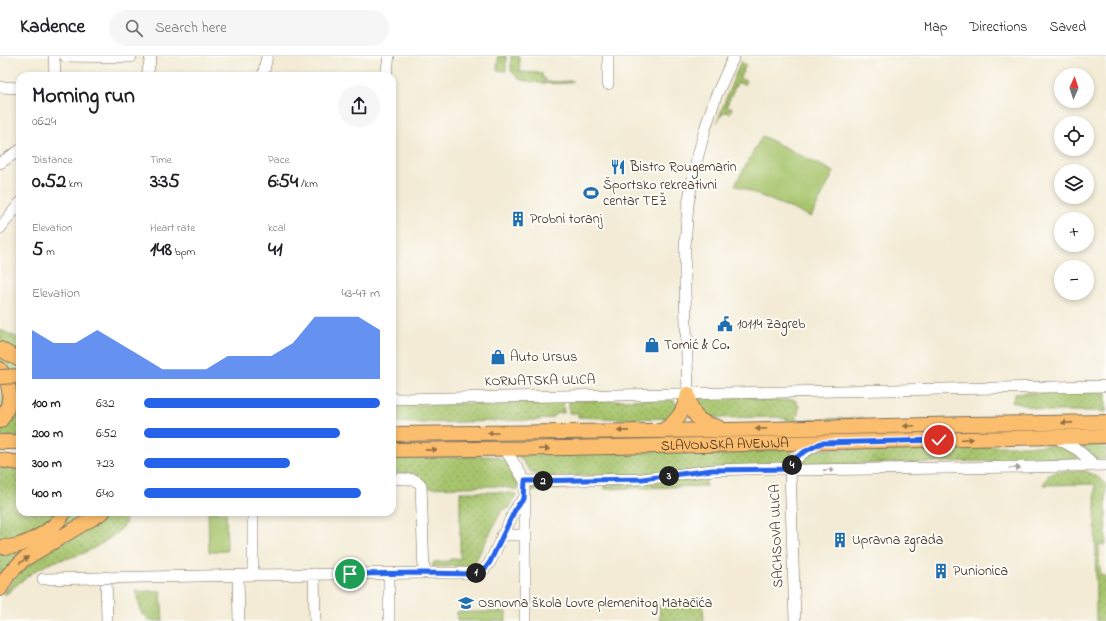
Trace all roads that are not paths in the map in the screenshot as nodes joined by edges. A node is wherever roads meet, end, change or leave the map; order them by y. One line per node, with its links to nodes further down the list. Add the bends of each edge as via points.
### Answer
1 (54, 56): 9 (street)
2 (65, 56): 8 (street)
3 (151, 56): 10 (street)
4 (267, 56): 11 (street)
5 (389, 56): 12 (street)
6 (608, 56): 13 (street)
7 (734, 56): 26 (street, via 716,96 705,130 688,204 685,247)
8 (131, 57)
9 (55, 72)
10 (148, 72)
11 (265, 72)
12 (387, 72)
13 (608, 84)
14 (0, 87): 15 (street)
15 (16, 88)
16 (16, 153): 17 (street)
17 (0, 164)
18 (16, 208): 19 (street)
19 (0, 228)
20 (0, 349): 21 (main road)
21 (16, 358)
22 (0, 369): 28 (main road, via 6,378 10,398 7,411)
23 (16, 376): 24 (main road, bridge)
24 (0, 377)
25 (1106, 386): 26 (street)
26 (688, 394): 27 (street, KORNATSKA ULICA); 31 (main road, via 682,414); 32 (main road, via 692,411 698,419)
27 (396, 399)
28 (0, 421)
29 (1106, 422): 32 (main road, SLAVONSKA AVENIJA, one-way to 32)
30 (396, 427): 33 (main road, via 424,427)
31 (662, 430): 32 (main road, SLAVONSKA AVENIJA); 33 (main road, SLAVONSKA AVENIJA, one-way to 33)
32 (730, 430)
33 (469, 433): 34 (main road, SLAVONSKA AVENIJA)
34 (396, 434)
35 (1106, 436): 36 (main road, SLAVONSKA AVENIJA)
36 (1055, 437): 39 (main road, SLAVONSKA AVENIJA, one-way to 36); 46 (street)
37 (0, 442): 38 (main road)
38 (16, 442)
39 (821, 443): 40 (main road, SLAVONSKA AVENIJA, one-way to 39); 47 (street, SACHSOVA ULICA, via 795,458)
40 (505, 449): 41 (main road, SLAVONSKA AVENIJA, one-way to 40); 49 (street)
41 (396, 450)
42 (16, 456): 43 (main road)
43 (0, 457)
44 (0, 460): 45 (main road)
45 (16, 462)
46 (1100, 465): 47 (street, one-way to 46, via 1032,468)
47 (790, 469): 49 (street, via 712,470 642,479); 70 (street, SACHSOVA ULICA)
48 (396, 479): 58 (street, via 409,479 421,486)
49 (525, 481): 50 (street)
50 (524, 499): 54 (street); 55 (street, via 518,505)
51 (62, 516): 56 (main road, via 58,522 29,541 13,547)
52 (96, 516): 64 (main road, one-way to 52, via 8,575 23,560)
53 (252, 516): 60 (street)
54 (524, 535): 55 (street); 69 (street)
55 (502, 536): 58 (street, via 485,569 476,574)
56 (0, 547)
57 (389, 573): 58 (street); 59 (street); 68 (street)
58 (424, 573)
59 (314, 574): 60 (street); 67 (street)
60 (253, 575): 61 (street)
61 (238, 576): 62 (street); 66 (street)
62 (106, 578): 63 (street); 65 (street)
63 (43, 579)
64 (0, 590)
65 (107, 621)
66 (239, 621)
67 (315, 621)
68 (389, 621)
69 (525, 621)
70 (795, 621)

